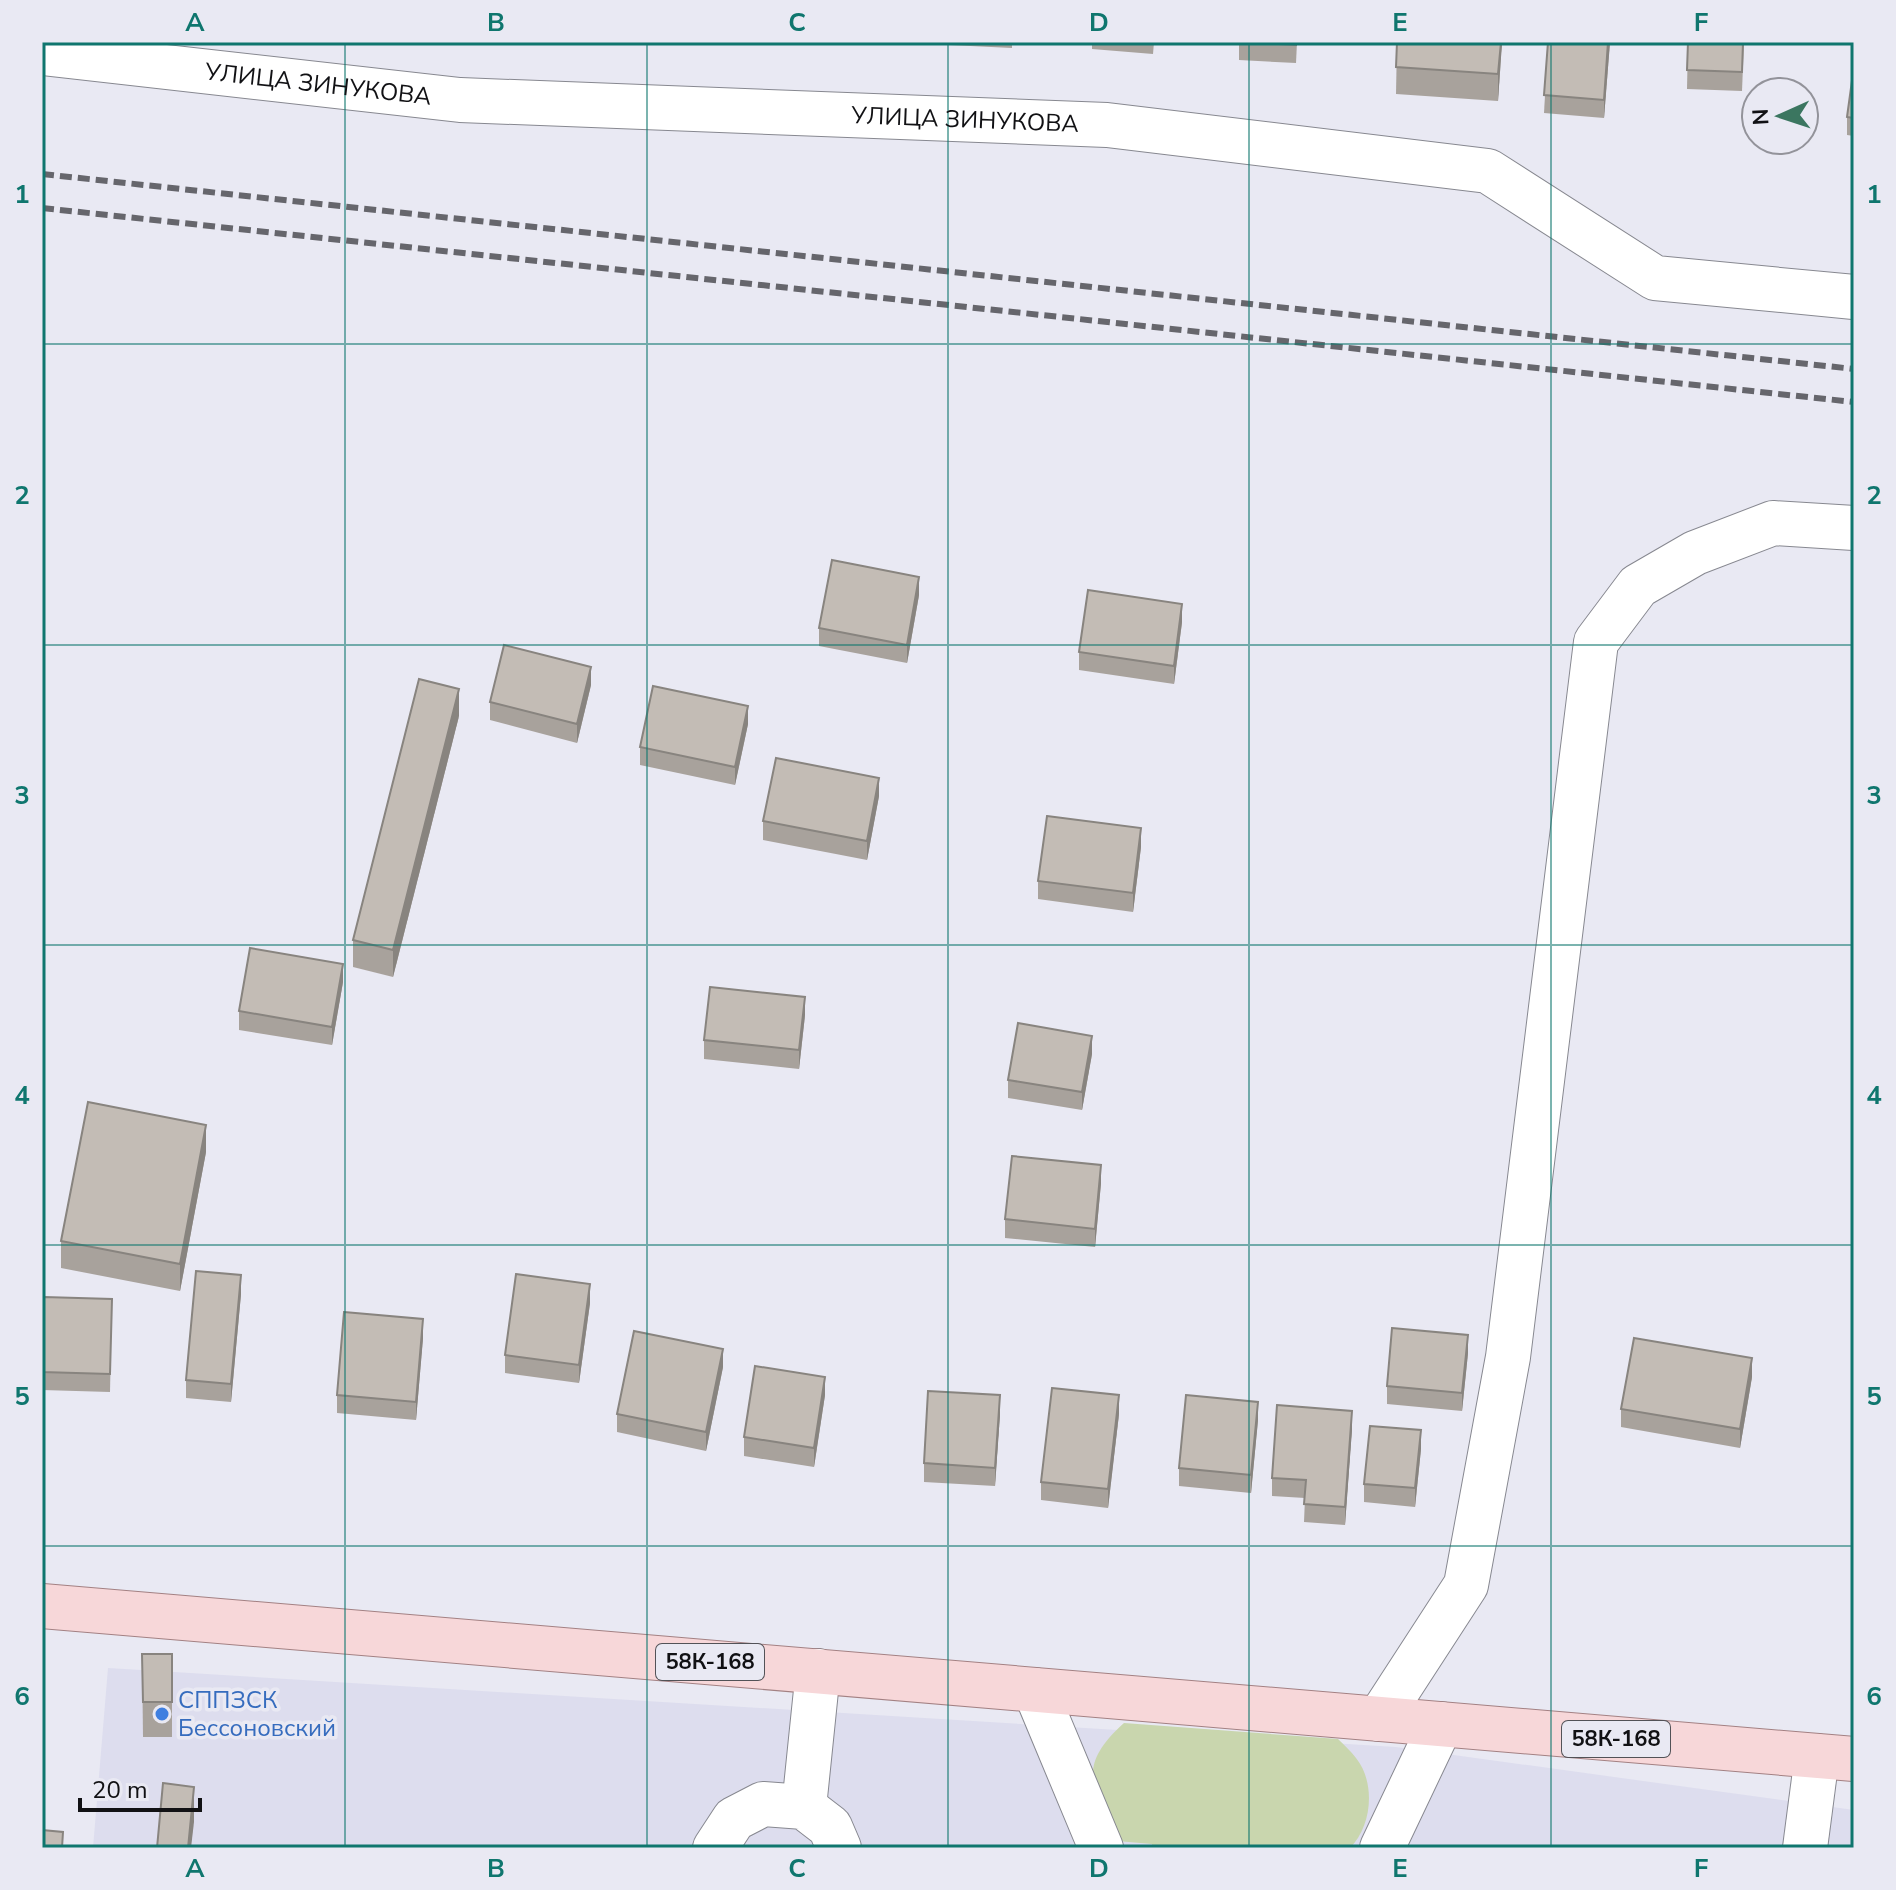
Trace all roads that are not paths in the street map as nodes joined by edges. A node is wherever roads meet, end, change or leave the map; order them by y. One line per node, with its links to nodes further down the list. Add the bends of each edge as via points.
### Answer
1 (42, 53): 2 (street, УЛИЦА ЗИНУКОВА, via 460,100 1107,125 1488,171 1655,278)
2 (1854, 297)
3 (1854, 528): 7 (street, via 1773,523 1695,553 1638,586 1596,642 1508,1357 1466,1585)
4 (42, 1606): 5 (main road, 58К-168)
5 (818, 1671): 6 (main road, 58К-168); 10 (street)
6 (1035, 1690): 7 (main road, 58К-168); 13 (street)
7 (1379, 1719): 8 (main road, 58К-168)
8 (1441, 1724): 9 (main road, 58К-168); 14 (street)
9 (1836, 1757): 15 (street)
10 (804, 1807): 11 (street, via 763,1804 734,1819); 12 (street, via 830,1827)
11 (715, 1848)
12 (839, 1848)
13 (1101, 1848)
14 (1382, 1848)
15 (1805, 1848)

